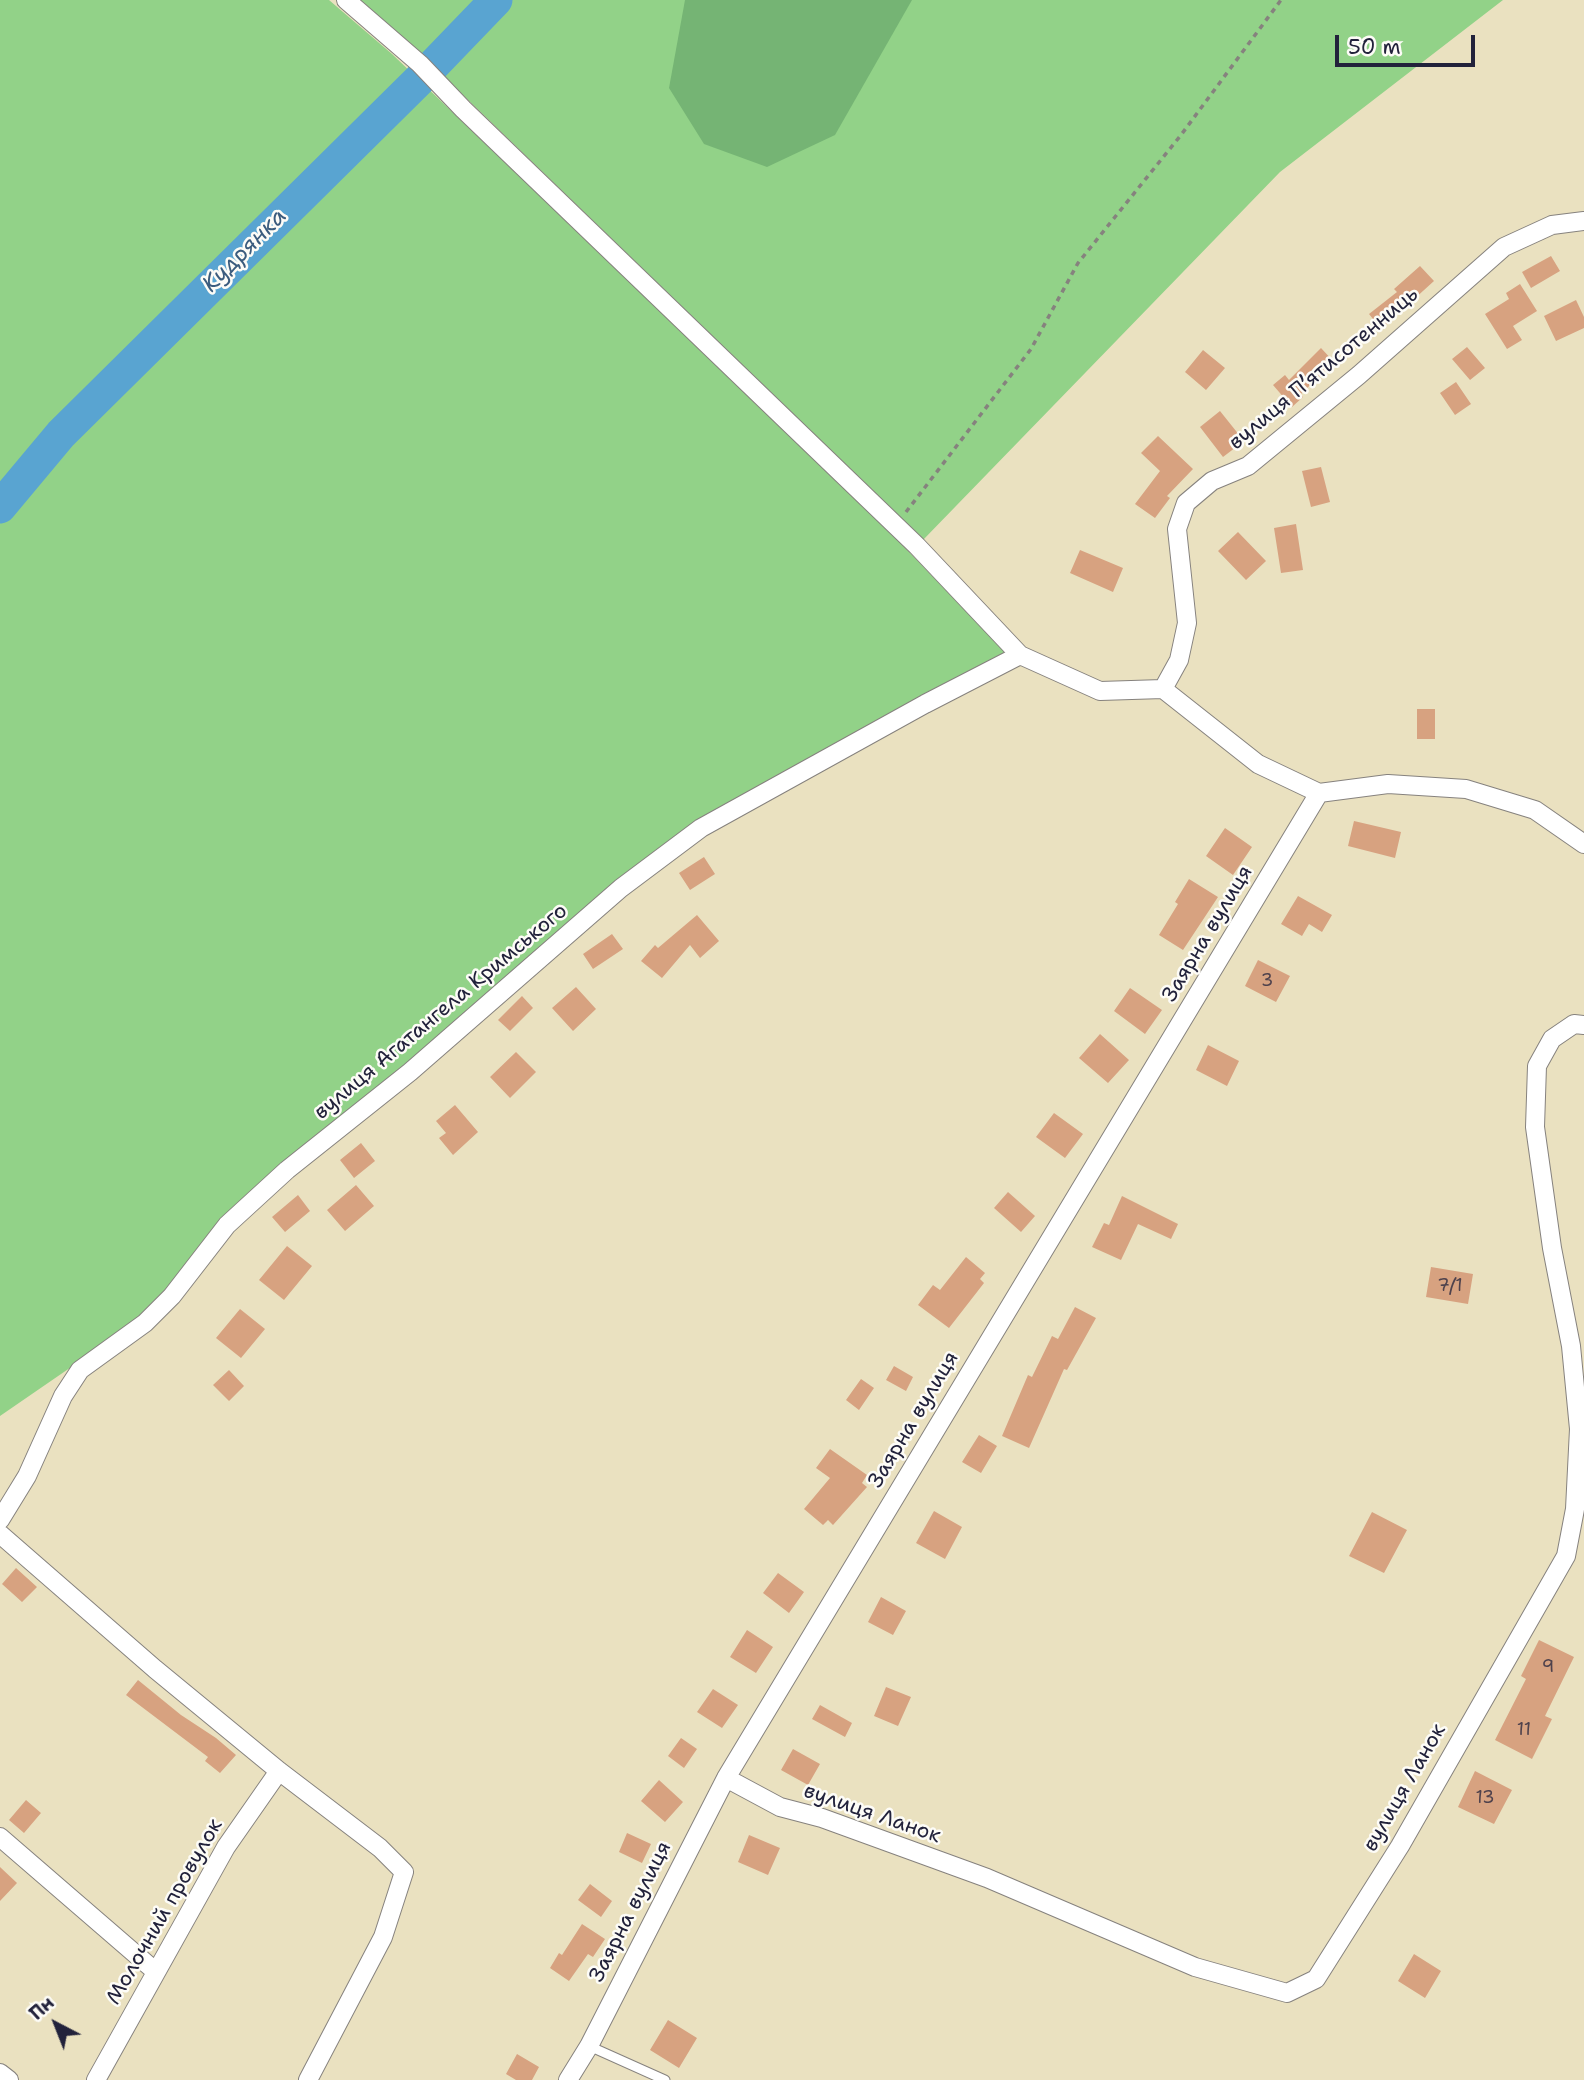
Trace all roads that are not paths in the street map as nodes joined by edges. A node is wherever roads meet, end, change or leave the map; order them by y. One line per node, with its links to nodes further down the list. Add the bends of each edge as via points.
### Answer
1 (346, 0): 3 (street, via 400,46 896,526)
2 (1584, 221): 4 (street, вулиця Пʼятисотенниць, via 1552,225 1504,247 1248,466 1212,481 1186,503 1177,529 1186,623 1179,660)
3 (1020, 655): 4 (street, via 1100,691); 8 (street, вулиця Агатангела Кримського, via 701,828 621,888 410,1072 287,1170 227,1225 145,1323 80,1370)
4 (1163, 689): 5 (street, via 1258,764)
5 (1319, 793): 6 (street, via 1388,784 1466,789 1535,810); 11 (street, Заярна вулиця)
6 (1584, 844)
7 (1584, 1025): 11 (street, вулиця Ланок, via 1574,1024 1552,1039 1537,1066 1536,1078 1535,1127 1571,1346 1579,1429 1575,1509 1566,1556 1399,1846 1316,1979 1287,1993 1195,1967 987,1878 779,1807)
8 (0, 1520)
9 (0, 1534): 10 (street)
10 (279, 1771): 13 (street, Молочний провулок, via 226,1847); 18 (street, via 380,1848 404,1872 383,1937)
11 (726, 1778): 14 (street, Заярна вулиця)
12 (0, 1837): 13 (street)
13 (155, 1971): 17 (street, Молочний провулок)
14 (589, 2046): 19 (street, Заярна вулиця); 20 (lane)
15 (0, 2073): 16 (street)
16 (9, 2080)
17 (96, 2080)
18 (308, 2080)
19 (568, 2080)
20 (665, 2080)

